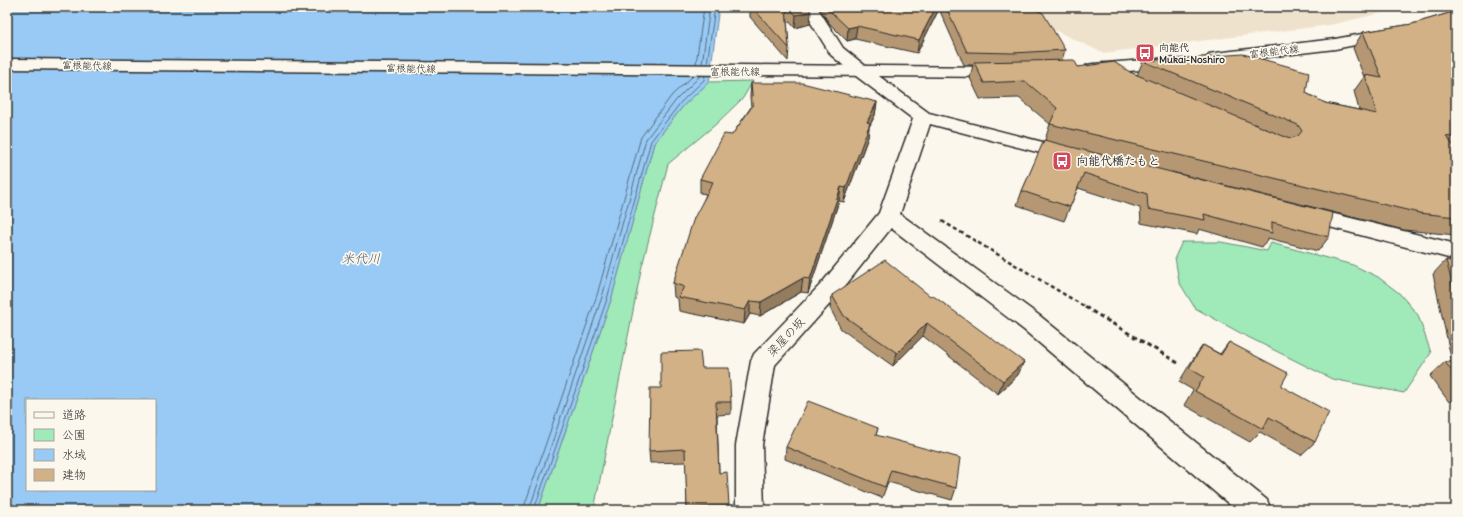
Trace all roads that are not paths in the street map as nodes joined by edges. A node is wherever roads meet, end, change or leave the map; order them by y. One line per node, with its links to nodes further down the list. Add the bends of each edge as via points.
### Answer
1 (809, 7): 6 (main road, via 837,51)
2 (1405, 30): 4 (main road, 富根能代線, via 1335,44)
3 (7, 64): 6 (main road, 富根能代線)
4 (1107, 68): 5 (main road, 富根能代線); 8 (main road)
5 (1077, 69)
6 (862, 72): 7 (main road, 富根能代線); 9 (main road)
7 (1016, 72)
8 (1130, 83)
9 (923, 117): 10 (main road); 12 (main road)
10 (1085, 158)
11 (1286, 209): 13 (main road)
12 (889, 216): 14 (main road, 梁屋の坂, via 829,290 763,361 749,445); 15 (main road, via 1032,323)
13 (1456, 252)
14 (750, 510)
15 (1257, 510)

